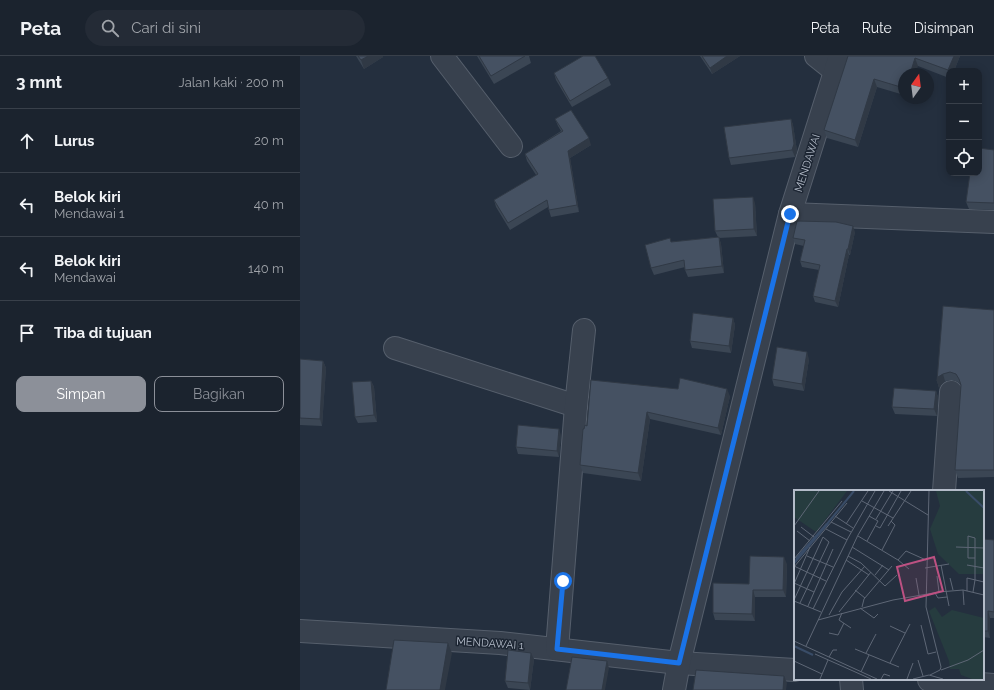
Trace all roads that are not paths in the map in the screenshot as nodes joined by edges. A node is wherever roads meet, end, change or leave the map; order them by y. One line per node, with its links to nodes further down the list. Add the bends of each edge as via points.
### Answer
1 (442, 56): 4 (street)
2 (816, 56): 3 (street)
3 (838, 64): 5 (street, MENDAWAI)
4 (510, 146)
5 (790, 214): 6 (street); 14 (street, MENDAWAI)
6 (994, 222)
7 (584, 330): 10 (street)
8 (395, 348): 10 (street)
9 (951, 392): 11 (street)
10 (576, 406): 13 (street)
11 (944, 490)
12 (300, 631): 13 (street, MENDAWAI 1, via 500,643)
13 (557, 649): 14 (street, MENDAWAI 1)
14 (679, 663): 15 (street, MENDAWAI 1); 19 (street, MENDAWAI)
15 (794, 670)
16 (851, 680): 20 (street)
17 (937, 680): 18 (street)
18 (994, 685)
19 (674, 690)
20 (852, 690)

